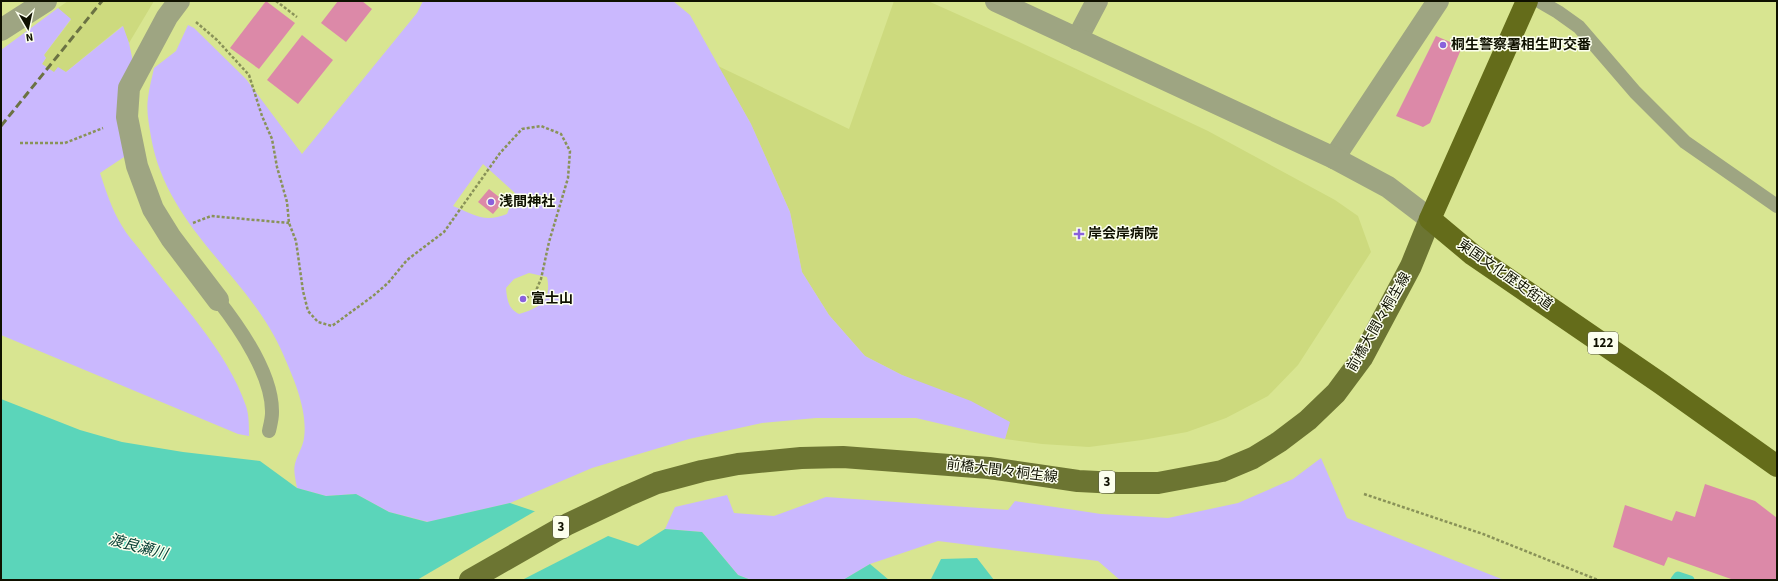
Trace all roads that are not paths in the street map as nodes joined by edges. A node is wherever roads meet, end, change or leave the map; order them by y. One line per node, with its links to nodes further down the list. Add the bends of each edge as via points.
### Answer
1 (46, 1): 8 (street)
2 (179, 1): 13 (street, via 167,17 128,88 127,117 136,166 153,209 171,238)
3 (996, 1): 9 (street)
4 (1097, 1): 9 (street)
5 (1438, 1): 10 (street)
6 (1527, 1): 12 (highway)
7 (1539, 1): 11 (lane, via 1579,26 1635,92 1685,142)
8 (1, 30)
9 (1078, 39): 10 (street)
10 (1334, 158): 12 (street, via 1388,187)
11 (1777, 206)
12 (1430, 219): 15 (highway, 東国文化歴史街道 / 122, via 1473,255 1660,382); 16 (main road, 前橋大間々桐生線 / 3, via 1411,266 1366,350 1336,393 1308,420 1279,442 1253,458 1222,471 1158,483 1118,483 1078,481 989,468 843,457 738,464 657,483 568,524)
13 (218, 300): 14 (lane, via 238,325 268,382 272,413)
14 (269, 432)
15 (1777, 466)
16 (470, 580)

